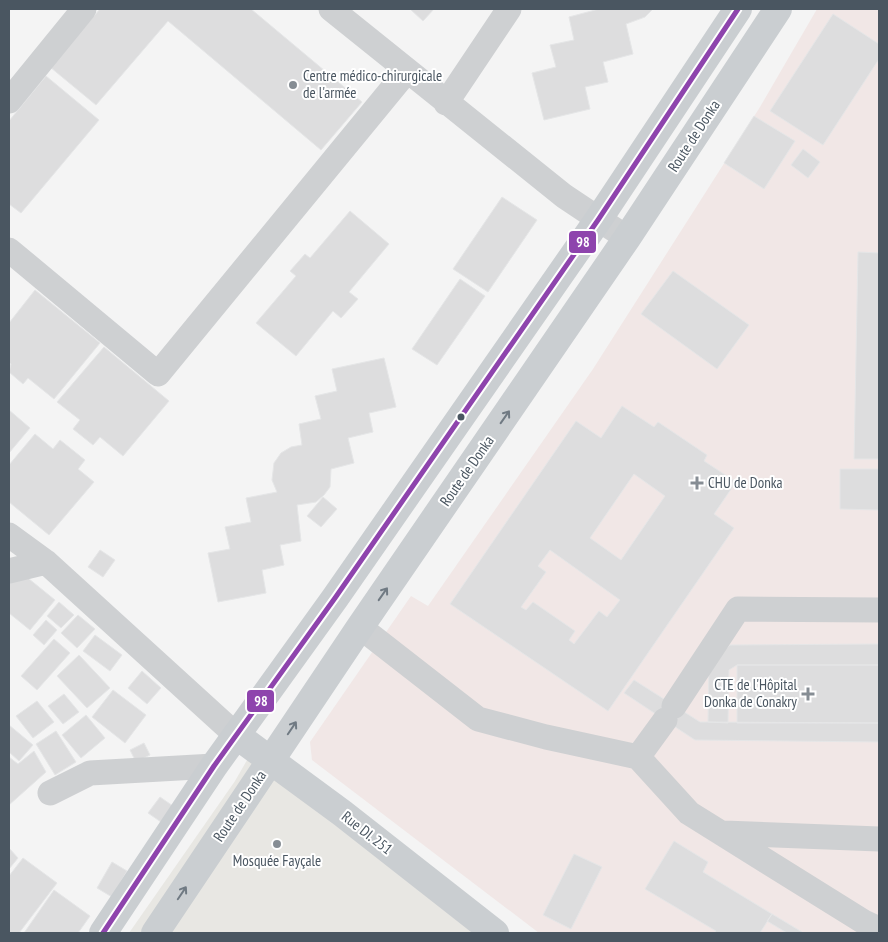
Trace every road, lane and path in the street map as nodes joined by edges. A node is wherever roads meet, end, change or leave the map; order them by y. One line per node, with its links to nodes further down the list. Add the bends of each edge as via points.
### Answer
1 (84, 9): 7 (street)
2 (331, 9): 6 (street)
3 (508, 9): 8 (street)
4 (738, 9): 9 (main road)
5 (778, 9): 10 (main road, Route de Donka)
6 (406, 72): 8 (street); 11 (street, via 158,374)
7 (9, 100)
8 (446, 103): 9 (street)
9 (598, 220): 10 (street); 17 (main road)
10 (627, 238): 16 (main road, Route de Donka, one-way to 10)
11 (9, 250)
12 (9, 534): 13 (street)
13 (46, 562): 14 (street); 17 (street)
14 (9, 571)
15 (879, 610): 18 (street, via 738,609)
16 (360, 627): 18 (street, via 478,719); 19 (main road, Route de Donka, one-way to 16)
17 (236, 735): 19 (main road, Rue DI. 251); 20 (main road)
18 (638, 757): 22 (street, via 690,813)
19 (270, 760): 26 (main road, Route de Donka, one-way to 19); 27 (main road, Rue DI. 251)
20 (214, 766): 21 (street, via 90,773); 25 (main road)
21 (50, 793)
22 (722, 833): 23 (street); 24 (street)
23 (879, 839)
24 (879, 929)
25 (102, 933)
26 (155, 933)
27 (495, 933)

